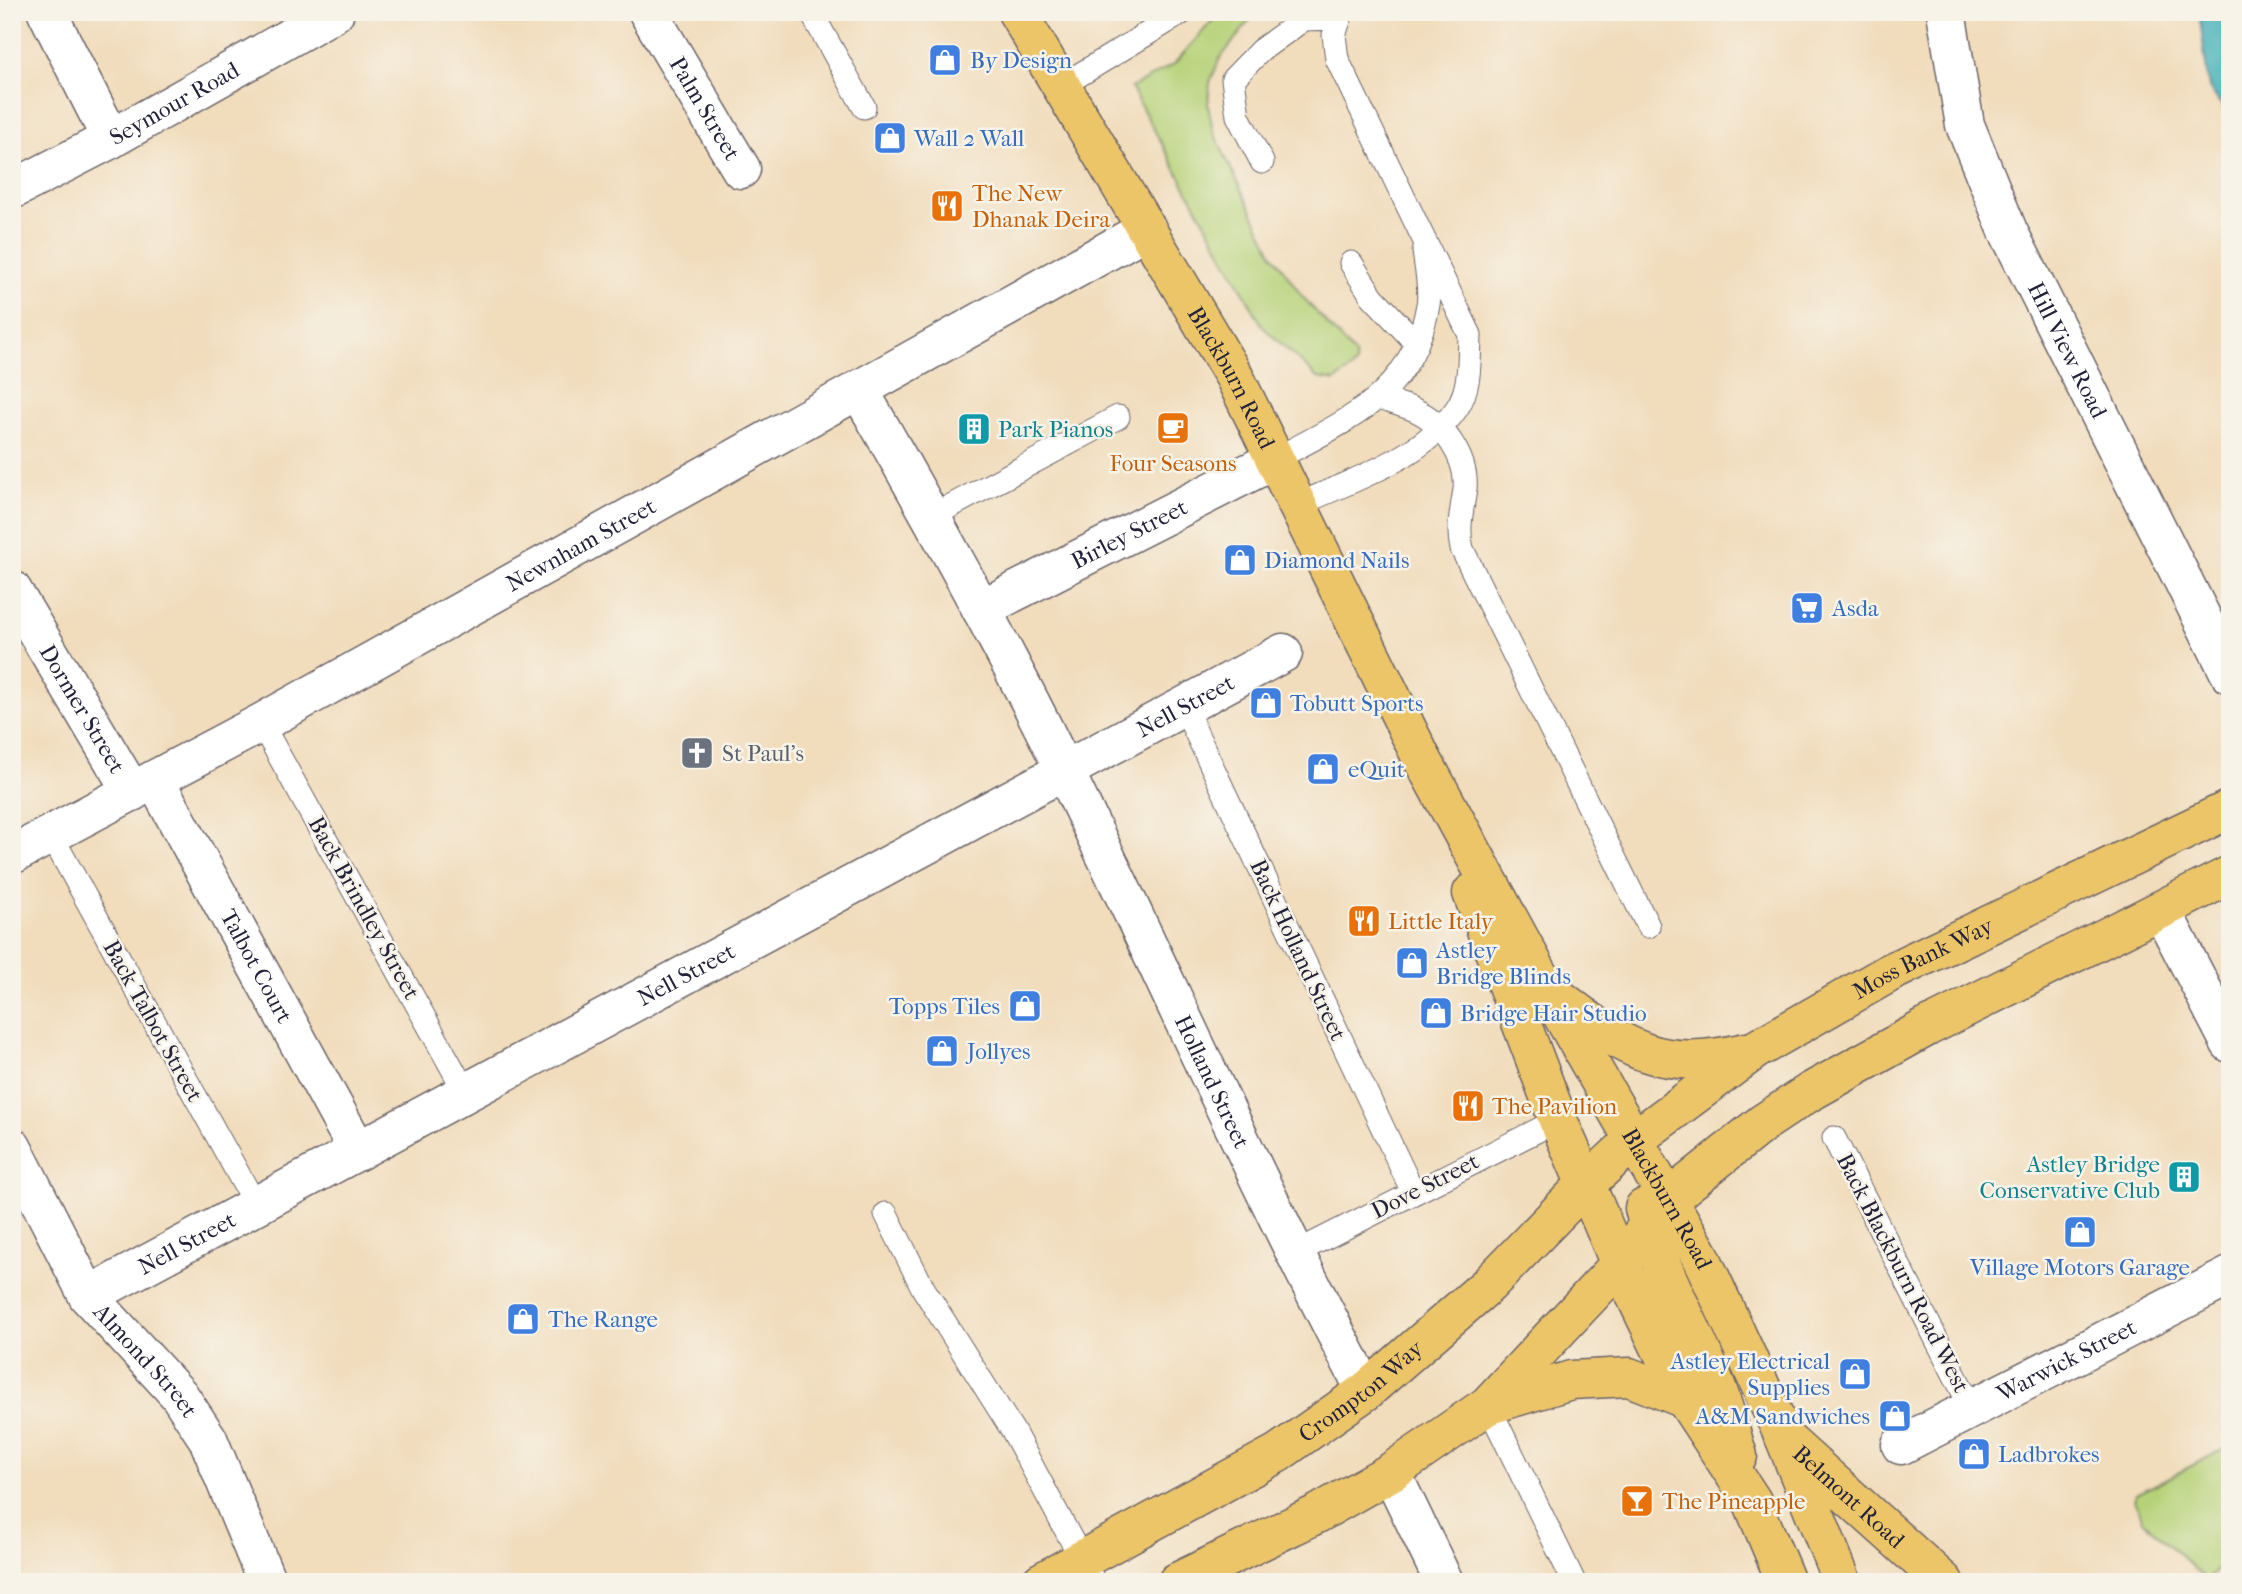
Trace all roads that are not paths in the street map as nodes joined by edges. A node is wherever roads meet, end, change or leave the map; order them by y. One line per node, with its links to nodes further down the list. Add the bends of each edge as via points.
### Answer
1 (47, 12): 11 (street)
2 (335, 12): 11 (street, Seymour Road)
3 (648, 12): 13 (street, Palm Street)
4 (811, 12): 10 (lane)
5 (1017, 12): 9 (main road, Blackburn Road)
6 (1183, 12): 9 (lane)
7 (1946, 12): 29 (street, Hill View Road, via 1965,125 2008,230)
8 (1341, 15): 12 (lane, via 1304,19 1261,50 1233,79 1238,116); 16 (lane, via 1334,35 1338,59)
9 (1061, 86): 15 (main road, Blackburn Road)
10 (864, 107)
11 (111, 139): 14 (street, Seymour Road)
12 (1262, 162)
13 (741, 169)
14 (12, 190)
15 (1147, 229): 19 (street, Newnham Street); 23 (main road, Blackburn Road, via 1234,376)
16 (1423, 234): 18 (lane, via 1429,303); 22 (lane, via 1470,335 1469,376 1457,407)
17 (1351, 263): 18 (lane, via 1372,296)
18 (1416, 343): 20 (lane, via 1397,379)
19 (859, 390): 25 (street, Holland Street); 31 (street, Newnham Street)
20 (1378, 398): 22 (lane, via 1417,411); 23 (lane)
21 (1118, 417): 25 (lane)
22 (1438, 427): 24 (lane, via 1380,468); 40 (lane, via 1461,458 1465,487 1458,533 1462,549)
23 (1276, 459): 24 (main road, Blackburn Road); 27 (street, Birley Street)
24 (1298, 505): 32 (main road, Blackburn Road)
25 (932, 516): 27 (street, Holland Street)
26 (12, 590): 34 (street, Dormer Street)
27 (981, 609): 33 (street, Holland Street)
28 (1283, 653): 30 (street, Nell Street)
29 (2230, 674)
30 (1184, 707): 33 (street, Nell Street); 51 (lane, Back Holland Street)
31 (261, 723): 34 (street, Newnham Street); 44 (lane, Back Brindley Street)
32 (1421, 757): 41 (main road, Blackburn Road); 45 (main road, Blackburn Road)
33 (1065, 771): 44 (street, Nell Street); 55 (street, Holland Street)
34 (144, 786): 36 (street, Newnham Street); 49 (street, Talbot Court)
35 (2230, 809): 43 (main road, Moss Bank Way, via 1891,972)
36 (51, 835): 37 (street, Newnham Street); 52 (lane, Back Talbot Street)
37 (12, 855)
38 (2230, 875): 39 (main road)
39 (2162, 911): 42 (street); 53 (main road, via 1927,1027 1810,1092 1748,1134)
40 (1648, 926)
41 (1547, 989): 43 (main road, via 1601,1030 1652,1056 1682,1061); 47 (main road, Blackburn Road)
42 (2230, 1043)
43 (1755, 1049): 47 (main road, Moss Bank Way)
44 (466, 1093): 49 (street, Nell Street)
45 (1558, 1120): 50 (main road, Blackburn Road); 51 (lane, Dove Street)
46 (1834, 1138): 62 (lane, Back Blackburn Road West)
47 (1634, 1140): 50 (main road, Crompton Way); 53 (main road, Blackburn Road)
48 (12, 1147): 58 (street, Almond Street)
49 (358, 1151): 52 (street, Nell Street)
50 (1587, 1183): 56 (main road, Blackburn Road); 59 (main road, Crompton Way, via 1489,1284)
51 (1413, 1192): 55 (lane, Dove Street)
52 (256, 1206): 58 (street, Nell Street)
53 (1657, 1213): 56 (main road); 63 (main road, Blackburn Road, via 1701,1257); 66 (main road, via 1686,1322 1716,1388)
54 (886, 1214): 67 (lane, via 923,1288 1013,1431)
55 (1293, 1254): 59 (street, Holland Street)
56 (1620, 1264): 60 (main road, Blackburn Road); 61 (main road)
57 (2230, 1276): 62 (street, Warwick Street)
58 (88, 1296): 68 (street, Almond Street, via 179,1395 208,1439)
59 (1366, 1391): 67 (main road, Crompton Way, via 1278,1453)
60 (1685, 1399): 61 (main road, via 1629,1377 1571,1380); 66 (main road, Blackburn Road)
61 (1488, 1405): 65 (main road); 72 (lane)
62 (1972, 1409): 64 (street, Warwick Street)
63 (1785, 1438): 74 (main road, Blackburn Road); 75 (main road, Belmont Road)
64 (1901, 1445)
65 (1391, 1472): 70 (main road, via 1317,1514); 71 (street)
66 (1752, 1501): 73 (main road, Blackburn Road)
67 (1089, 1571): 69 (main road, Crompton Way)
68 (267, 1582)
69 (1041, 1582)
70 (1177, 1582)
71 (1444, 1582)
72 (1574, 1582)
73 (1786, 1582)
74 (1842, 1582)
75 (1944, 1582)

